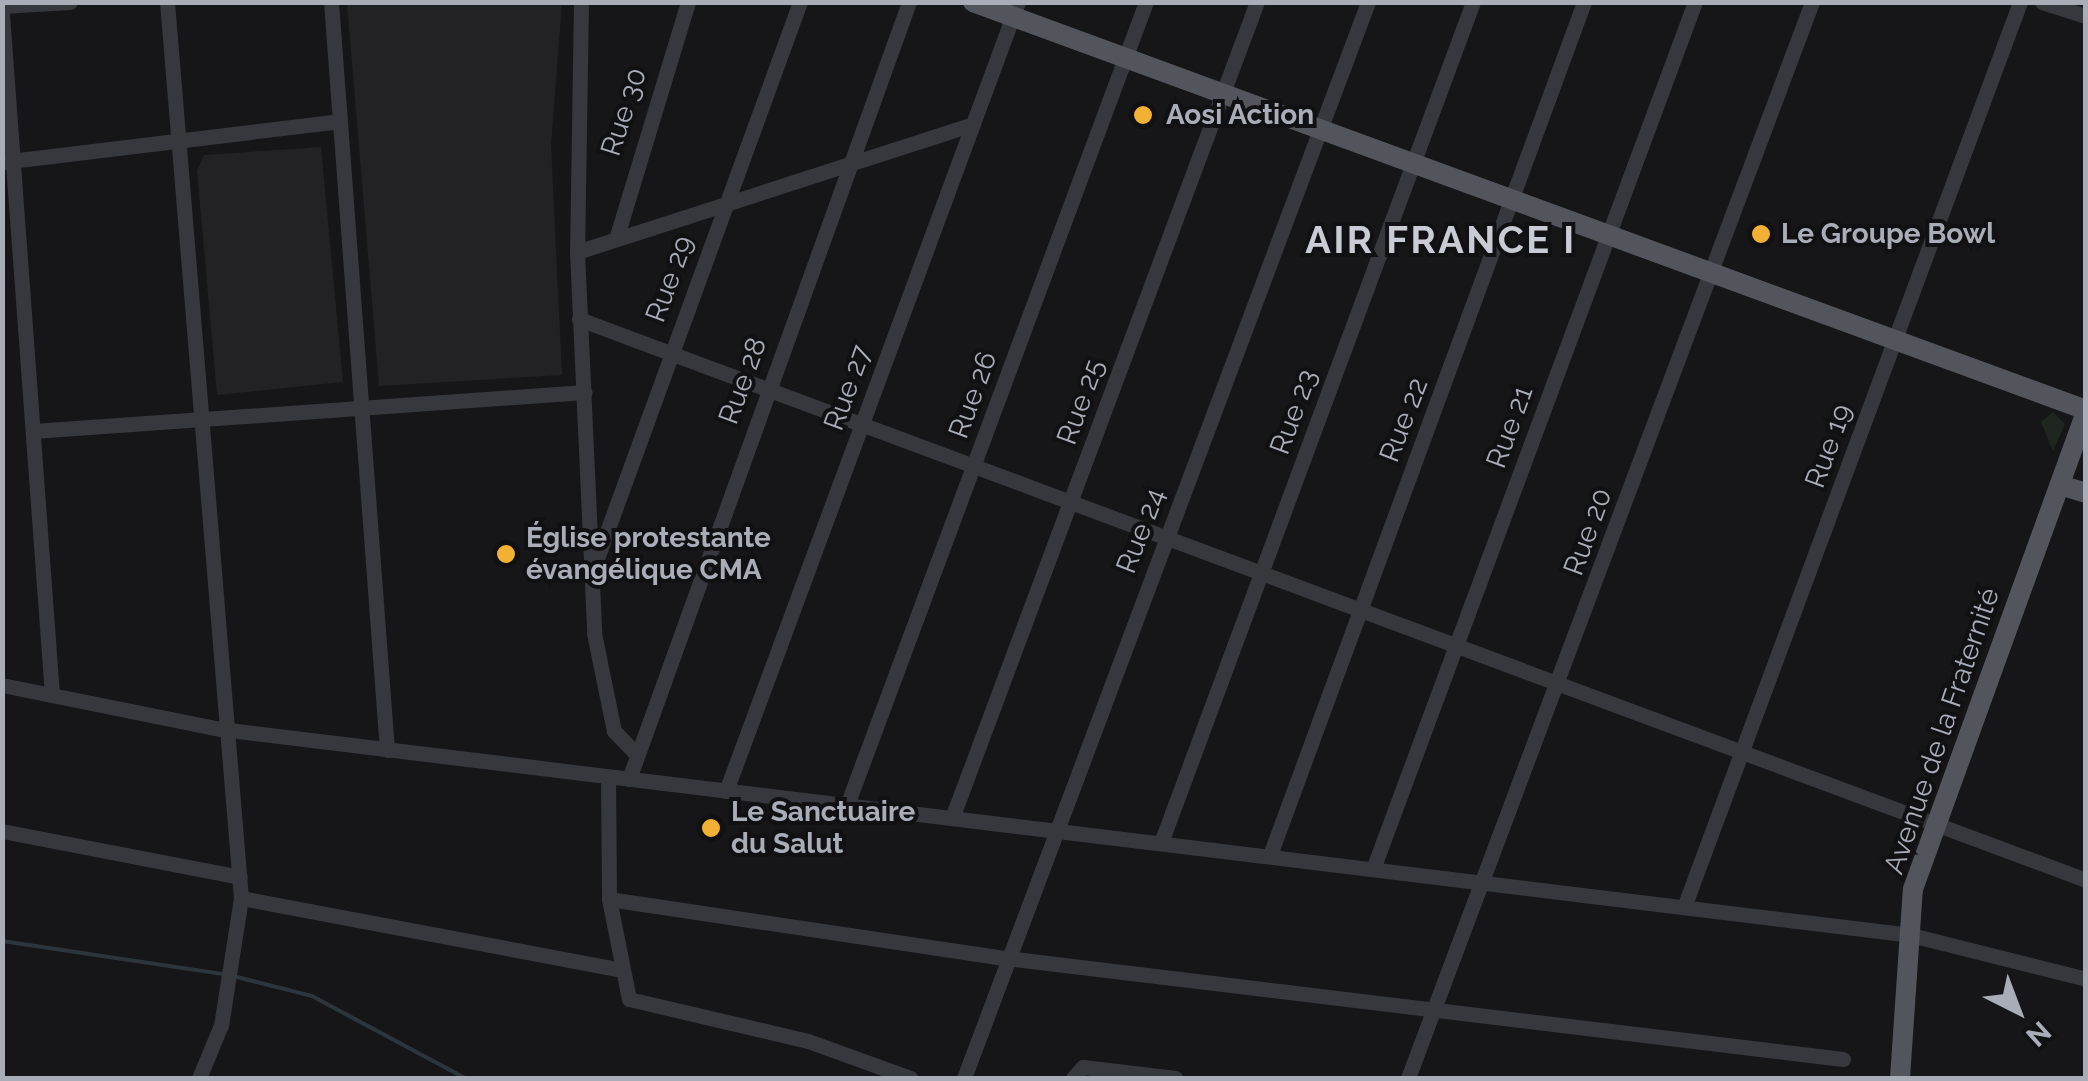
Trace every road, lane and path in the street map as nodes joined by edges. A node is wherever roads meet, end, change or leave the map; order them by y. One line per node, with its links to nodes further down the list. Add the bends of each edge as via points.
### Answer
1 (70, 2): 18 (street)
2 (166, 2): 27 (street)
3 (331, 2): 24 (street)
4 (581, 2): 35 (street)
5 (688, 2): 34 (street, Rue 30)
6 (800, 2): 32 (street, Rue 29)
7 (909, 2): 29 (street, Rue 28)
8 (974, 2): 19 (main road)
9 (1146, 2): 22 (street, Rue 26)
10 (1257, 2): 23 (street, Rue 25)
11 (1368, 2): 26 (street, Rue 24)
12 (1473, 2): 30 (street, Rue 23)
13 (1584, 2): 31 (street, Rue 22)
14 (1694, 2): 33 (street, Rue 21)
15 (1812, 2): 36 (street, Rue 20)
16 (2020, 2): 38 (street, Rue 19)
17 (2042, 2): 21 (street)
18 (2, 6)
19 (1015, 10): 22 (main road); 25 (street, Rue 27)
20 (2, 14): 28 (street)
21 (2086, 16)
22 (1125, 58): 23 (main road); 47 (street, Rue 26)
23 (1223, 94): 26 (main road); 50 (street, Rue 25)
24 (339, 121): 27 (street); 42 (street)
25 (973, 124): 29 (street); 45 (street, Rue 27)
26 (1318, 129): 30 (main road); 51 (street, Rue 24)
27 (171, 141): 28 (street); 44 (street)
28 (8, 162): 46 (street)
29 (853, 163): 32 (street); 40 (street, Rue 28)
30 (1413, 164): 31 (main road); 52 (street, Rue 23)
31 (1514, 200): 33 (main road); 54 (street, Rue 22)
32 (724, 204): 34 (street); 39 (street, Rue 29)
33 (1608, 235): 36 (main road); 55 (street, Rue 21)
34 (616, 239): 35 (street)
35 (577, 252): 37 (street)
36 (1711, 273): 38 (main road); 56 (street, Rue 20)
37 (579, 319): 39 (street); 41 (street)
38 (1894, 340): 43 (main road); 61 (street, Rue 19)
39 (670, 352): 40 (street); 53 (street, Rue 29)
40 (766, 388): 45 (street); 62 (street, Rue 28)
41 (585, 392): 42 (street); 53 (street)
42 (358, 408): 44 (street); 60 (street)
43 (2086, 411): 48 (main road, Avenue de la Fraternité)
44 (204, 418): 46 (street); 59 (street)
45 (862, 424): 47 (street); 65 (street, Rue 27)
46 (33, 431): 58 (street)
47 (974, 466): 50 (street); 66 (street, Rue 26)
48 (2060, 485): 49 (main road); 68 (main road, Avenue de la Fraternité)
49 (2086, 494)
50 (1070, 502): 51 (street); 67 (street, Rue 25)
51 (1166, 538): 52 (street); 69 (street, Rue 24)
52 (1261, 573): 54 (street); 71 (street, Rue 23)
53 (592, 575): 62 (street, via 614,731)
54 (1360, 610): 55 (street); 72 (street, Rue 22)
55 (1456, 645): 56 (street); 73 (street, Rue 21)
56 (1558, 684): 61 (street); 76 (street, Rue 20)
57 (2, 685): 58 (street)
58 (52, 695): 59 (street)
59 (220, 729): 60 (street); 74 (street)
60 (387, 750): 63 (street)
61 (1742, 752): 68 (street); 79 (street, Rue 19)
62 (636, 754): 64 (street, Rue 28)
63 (608, 776): 64 (street); 78 (street)
64 (629, 779): 65 (street)
65 (726, 791): 66 (street)
66 (847, 806): 67 (street)
67 (952, 818): 69 (street)
68 (1934, 824): 75 (street); 80 (main road, Avenue de la Fraternité)
69 (1053, 827): 71 (street); 81 (street, Rue 24)
70 (2, 831): 74 (street)
71 (1162, 840): 72 (street)
72 (1270, 854): 73 (street)
73 (1373, 870): 76 (street)
74 (240, 877): 77 (street)
75 (2086, 880)
76 (1485, 883): 79 (street); 84 (street, Rue 20)
77 (241, 898): 82 (street); 86 (street, via 228,988)
78 (609, 899): 81 (street); 82 (street)
79 (1684, 908): 80 (street)
80 (1911, 935): 83 (street); 92 (main road, Avenue de la Fraternité)
81 (1006, 958): 84 (street); 88 (street, Rue 24)
82 (621, 970): 87 (street, via 637,1004 808,1041)
83 (2086, 979)
84 (1442, 1008): 85 (street); 91 (street, Rue 20)
85 (1843, 1059)
86 (199, 1078)
87 (910, 1078)
88 (964, 1078)
89 (1073, 1078): 90 (street, via 1083,1067)
90 (1175, 1078)
91 (1408, 1078)
92 (1900, 1078)

